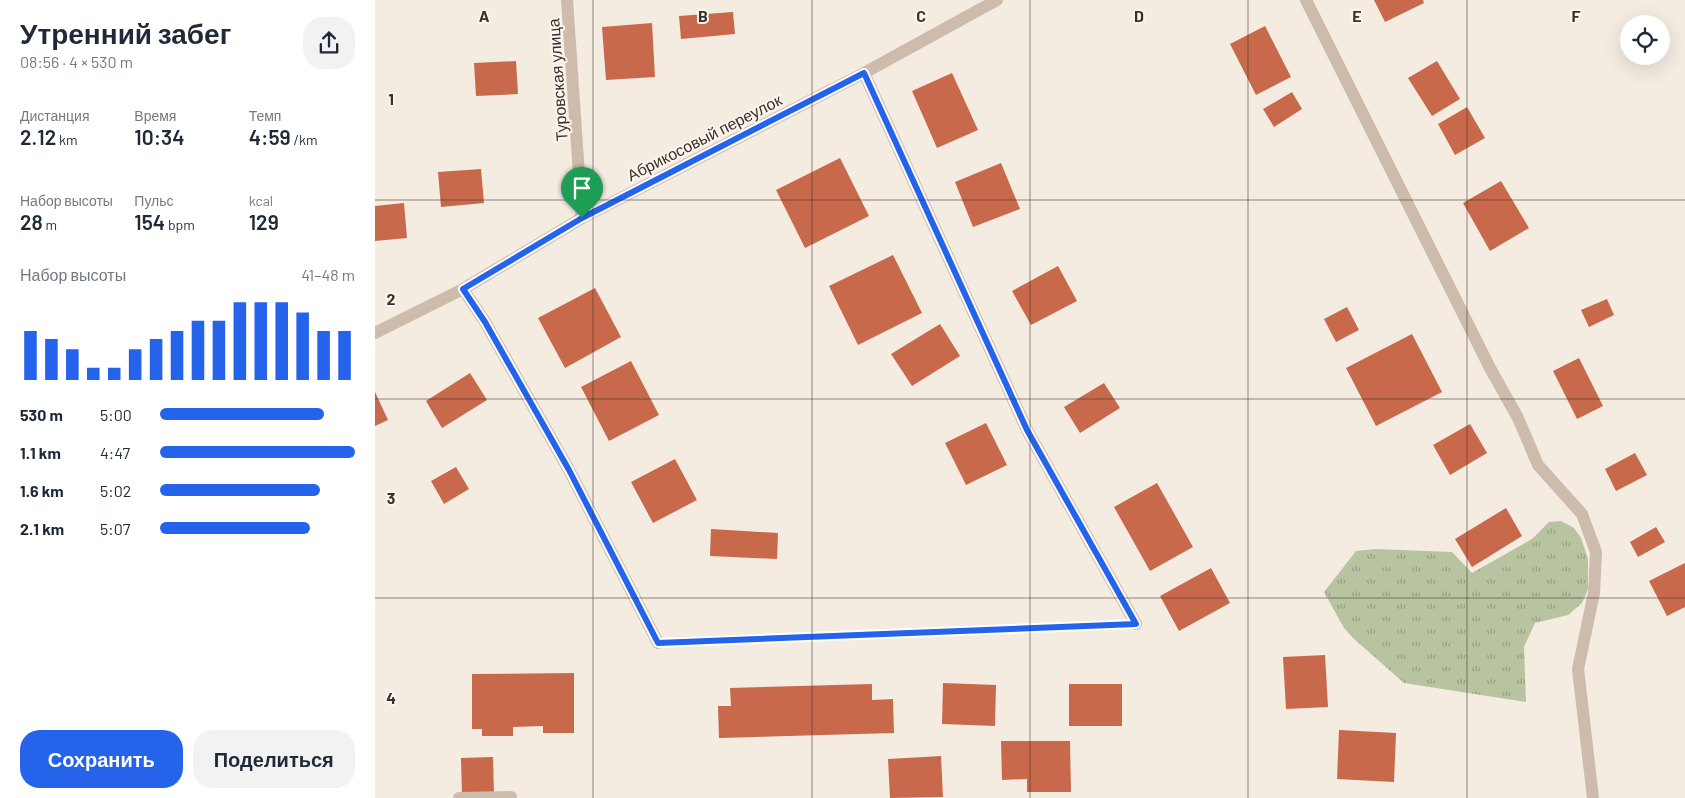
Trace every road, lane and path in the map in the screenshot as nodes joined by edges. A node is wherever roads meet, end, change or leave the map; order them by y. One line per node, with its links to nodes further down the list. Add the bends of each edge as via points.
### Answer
1 (567, 0): 5 (street, Туровская улица)
2 (996, 0): 4 (street, Абрикосовый переулок)
3 (1306, 0): 12 (street, via 1518,418 1538,465 1583,514 1596,552 1594,592 1578,669)
4 (864, 73): 5 (street, Абрикосовый переулок); 8 (street, via 1027,430)
5 (582, 218): 6 (street, Абрикосовый переулок)
6 (463, 289): 7 (street, Абрикосовый переулок); 9 (street, via 569,470)
7 (375, 333)
8 (1136, 624): 9 (path)
9 (658, 643)
10 (511, 797): 11 (street)
11 (459, 798)
12 (1593, 798)

